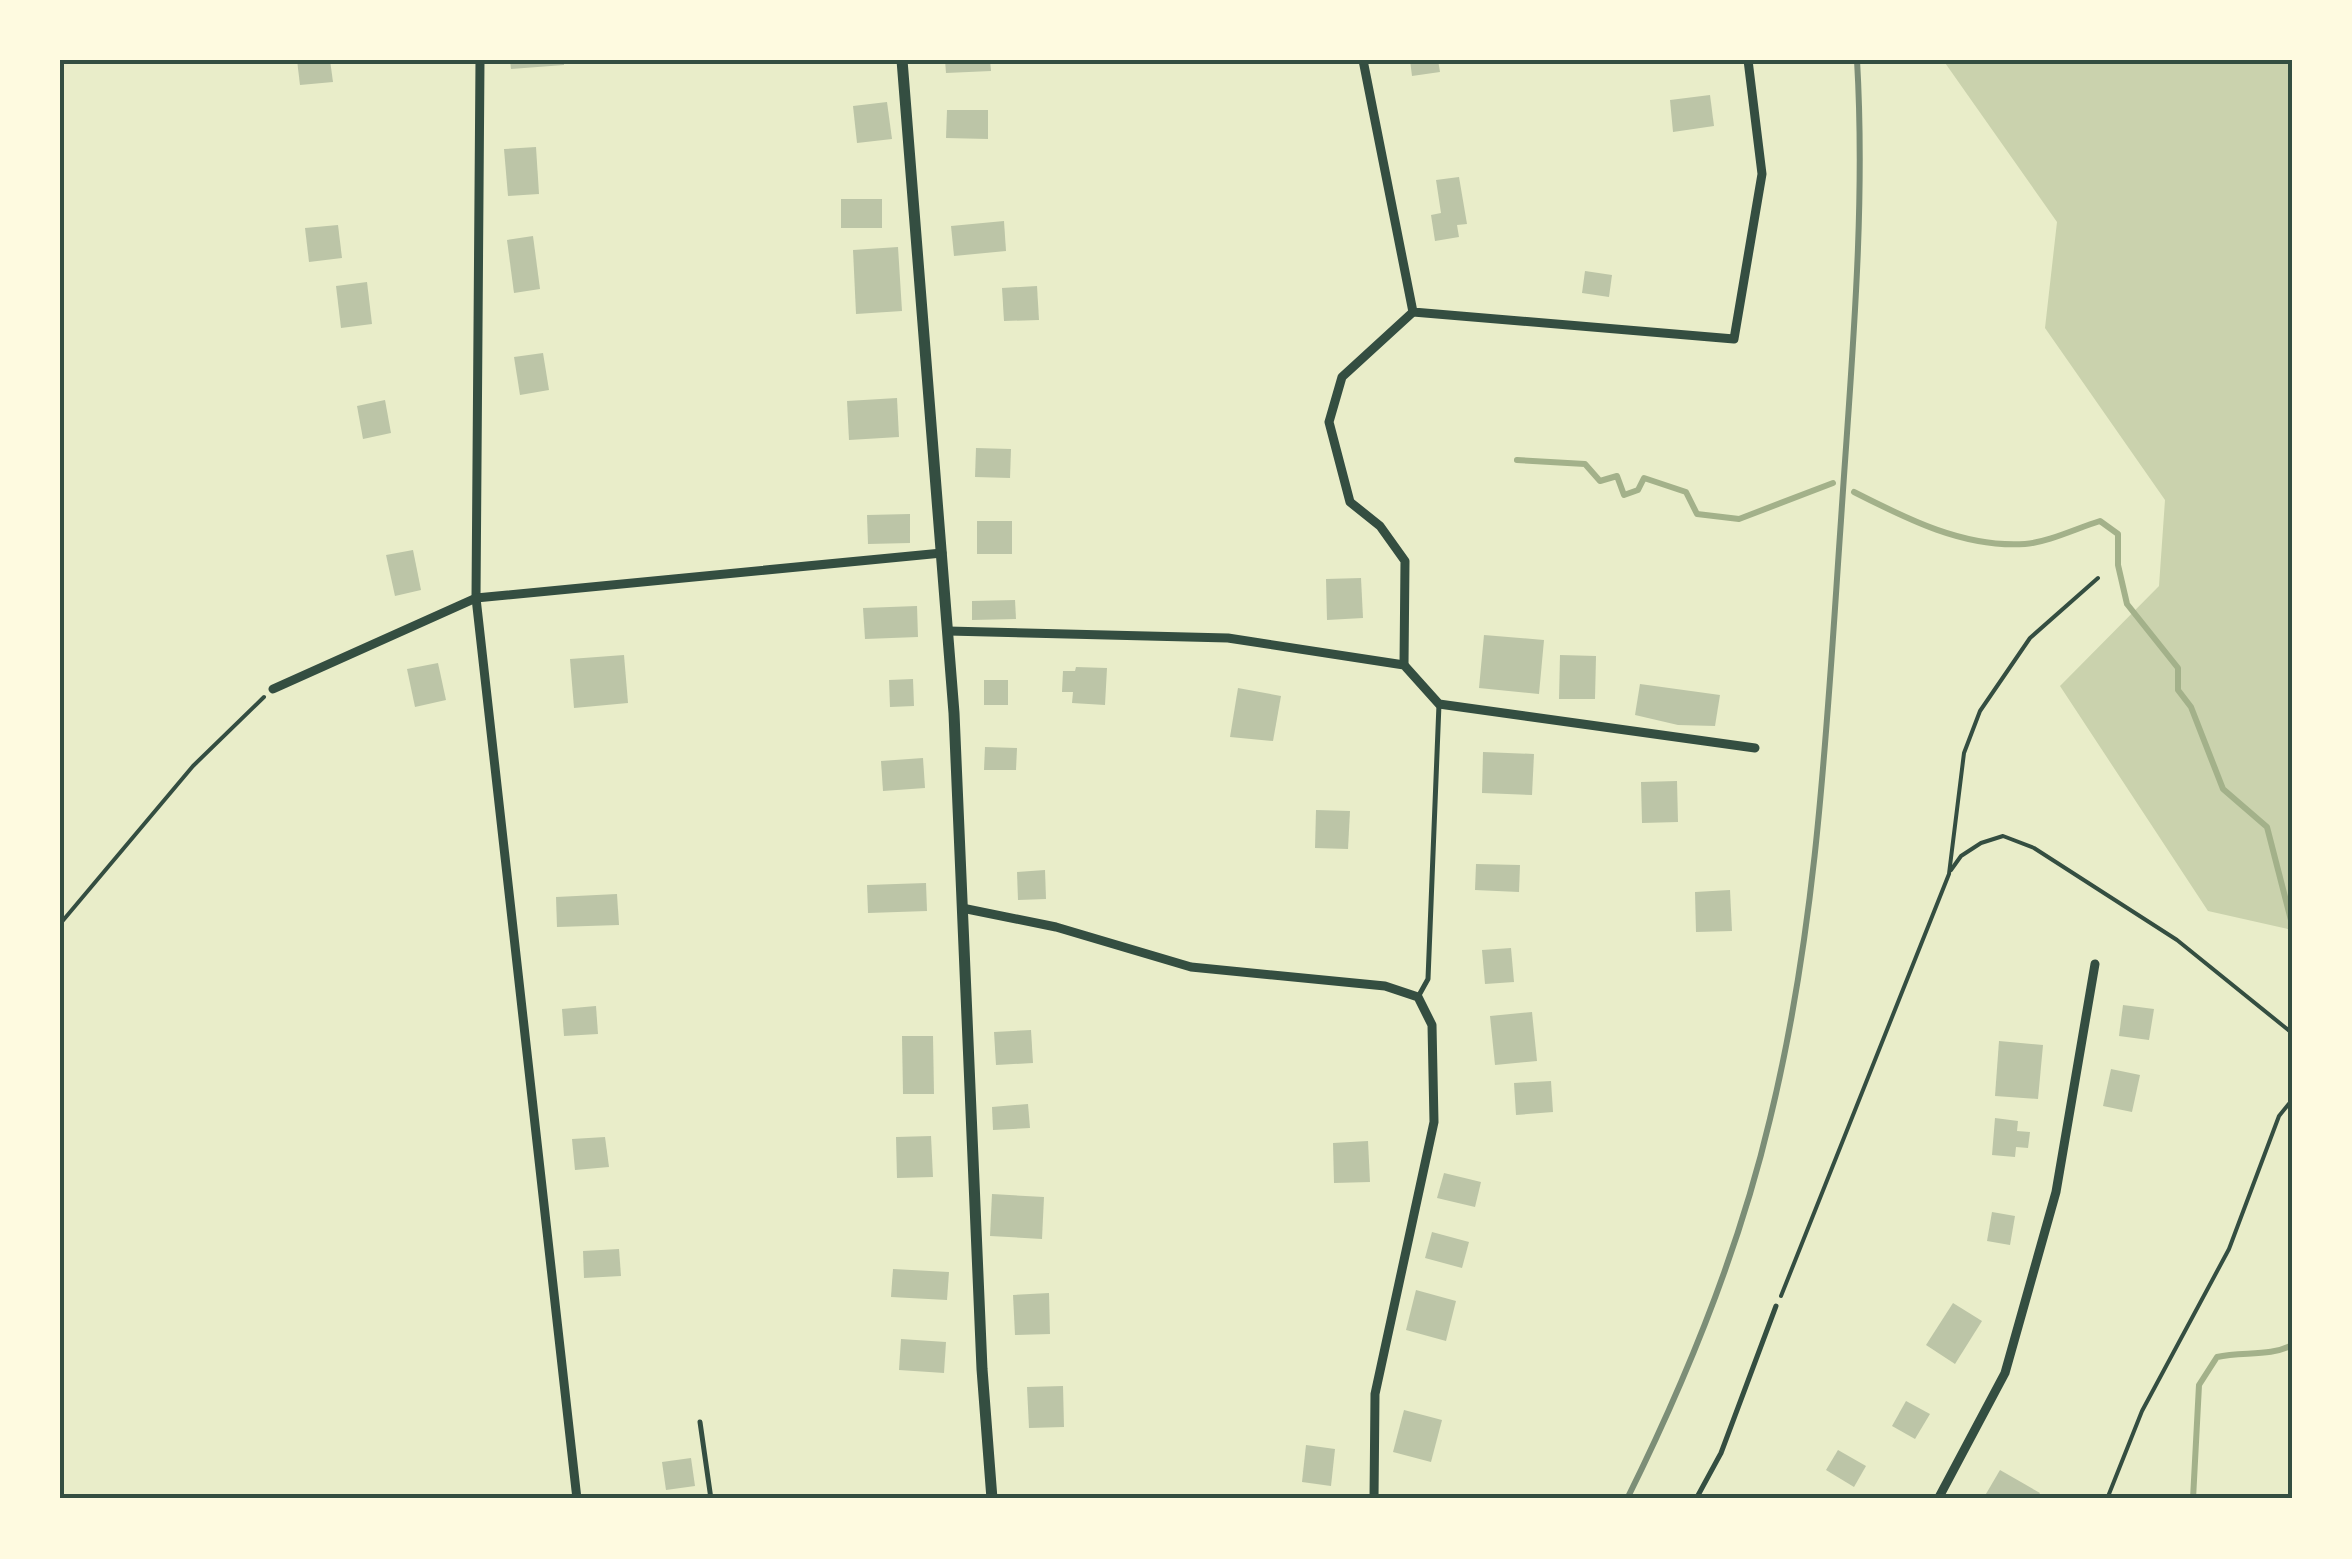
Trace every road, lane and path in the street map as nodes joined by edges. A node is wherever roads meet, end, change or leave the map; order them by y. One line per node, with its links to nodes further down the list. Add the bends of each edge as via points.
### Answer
1 (480, 60): 8 (street)
2 (902, 60): 6 (street)
3 (1363, 60): 5 (street)
4 (1748, 60): 5 (street, via 1762,174 1734,339)
5 (1413, 312): 10 (street, via 1342,377 1329,422 1350,502 1380,526 1405,562)
6 (942, 553): 8 (street); 9 (street)
7 (2098, 578): 14 (path, via 2030,638 1980,711 1964,754)
8 (476, 598): 11 (street); 23 (street)
9 (948, 631): 10 (street, via 1228,638); 15 (street)
10 (1404, 665): 12 (street)
11 (272, 689): 16 (path, via 193,766)
12 (1439, 704): 13 (street); 18 (lane, via 1428,979)
13 (1755, 748)
14 (1949, 874): 19 (path, via 1960,856 2002,836 2034,848 2178,940); 21 (path)
15 (962, 908): 18 (street, via 1056,927 1191,967 1385,986); 25 (street)
16 (60, 924)
17 (2095, 964): 28 (street, via 2056,1192 2005,1373)
18 (1418, 997): 26 (street, via 1432,1025 1434,1122 1375,1394)
19 (2292, 1033)
20 (2292, 1100): 29 (path, via 2229,1249 2142,1411)
21 (1776, 1306): 27 (lane, via 1721,1453)
22 (700, 1422): 24 (lane)
23 (578, 1499)
24 (711, 1499)
25 (992, 1499)
26 (1374, 1499)
27 (1696, 1499)
28 (1938, 1499)
29 (2107, 1499)

